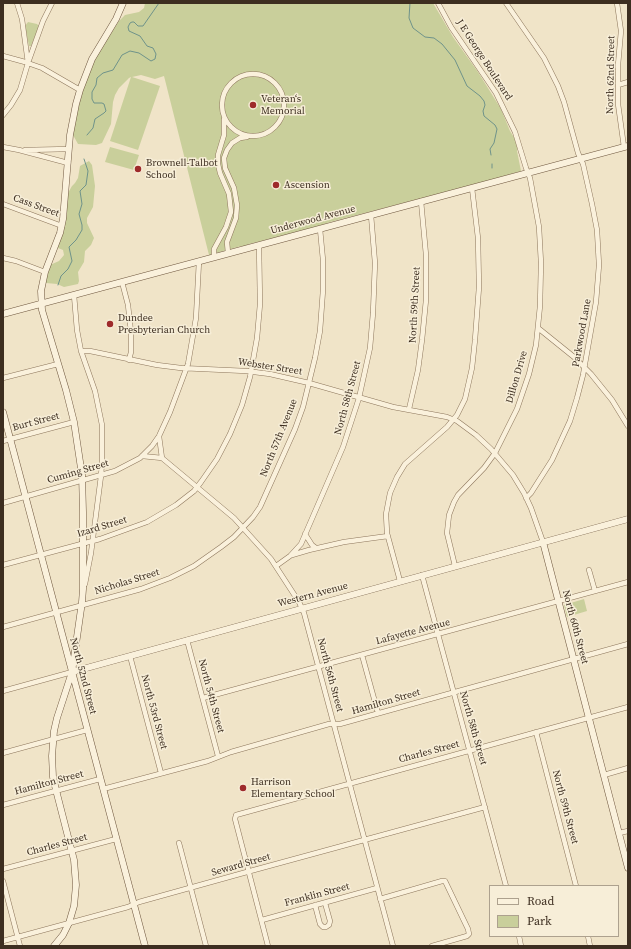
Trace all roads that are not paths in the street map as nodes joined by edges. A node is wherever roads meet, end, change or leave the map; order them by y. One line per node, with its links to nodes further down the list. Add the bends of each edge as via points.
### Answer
1 (17, 3): 8 (street, via 22,19)
2 (52, 3): 8 (street)
3 (123, 3): 11 (street, via 92,59)
4 (438, 3): 21 (street, J E George Boulevard, via 502,104 515,132)
5 (506, 3): 19 (street, Parkwood Lane, via 537,46 553,76 564,102)
6 (617, 3): 10 (street, North 62nd Street, via 621,30)
7 (3, 56): 8 (street)
8 (28, 63): 11 (street, via 51,72); 12 (street, via 18,93)
9 (628, 82): 10 (street)
10 (618, 85): 16 (street, North 62nd Street, via 619,119)
11 (80, 90): 17 (street)
12 (3, 115)
13 (224, 117): 14 (street, via 235,131); 14 (street, via 223,98 234,81 253,74 272,80 284,97 282,118 268,133); 30 (street, via 224,135 218,164 229,194 231,212 214,249)
14 (249, 136): 29 (street, via 232,143 224,158 224,168 235,192 237,209 227,242)
15 (3, 147): 18 (street)
16 (626, 147): 19 (street, Underwood Avenue)
17 (69, 149): 18 (street); 20 (street)
18 (19, 150): 20 (street)
19 (580, 159): 21 (street, Underwood Avenue); 43 (street, Parkwood Lane, via 594,216 599,265 596,302)
20 (68, 163): 26 (street)
21 (528, 173): 22 (street, Underwood Avenue); 38 (street, Dillon Drive, via 540,243 542,285)
22 (472, 188): 23 (street, Underwood Avenue); 50 (street, via 479,256 478,309 468,385 462,405)
23 (420, 202): 25 (street, Underwood Avenue); 48 (street, North 59th Street, via 426,255 426,300 421,348)
24 (3, 204): 26 (street, Cass Street)
25 (371, 215): 27 (street, Underwood Avenue); 47 (street, North 58th Street, via 375,263 373,313 370,348)
26 (62, 226): 33 (street)
27 (320, 229): 28 (street, Underwood Avenue); 46 (street, North 57th Avenue, via 323,260 322,311)
28 (259, 245): 29 (street, Underwood Avenue); 44 (street, Izard Street, via 260,304)
29 (228, 253): 30 (street, Underwood Avenue)
30 (214, 257): 32 (street, Underwood Avenue)
31 (3, 258): 33 (street)
32 (199, 261): 34 (street, Underwood Avenue); 42 (street, via 197,312)
33 (45, 272): 36 (street)
34 (122, 282): 35 (street, Underwood Avenue); 40 (street, via 131,326)
35 (74, 295): 36 (street, Underwood Avenue); 39 (street)
36 (41, 304): 37 (street, Underwood Avenue); 41 (street)
37 (3, 314)
38 (538, 328): 43 (street); 56 (street, Dillon Drive, via 525,388)
39 (81, 351): 40 (street, Webster Street); 59 (street, via 95,391 102,425)
40 (129, 360): 42 (street, Webster Street)
41 (58, 364): 45 (street); 51 (street)
42 (186, 368): 44 (street, Webster Street); 53 (street)
43 (585, 368): 52 (street, via 612,400); 63 (street, Parkwood Lane, via 577,398 558,447 545,472)
44 (251, 372): 46 (street, Webster Street); 61 (street, Izard Street, via 242,405 230,434 217,459)
45 (3, 378)
46 (310, 383): 47 (street, Webster Street); 66 (street, North 57th Avenue, via 295,429 263,500)
47 (359, 398): 48 (street, Webster Street); 67 (street, North 58th Street, via 343,447)
48 (409, 409): 50 (street, Webster Street)
49 (3, 412): 54 (street, North 52nd Street)
50 (453, 419): 56 (street, North 60th Street, via 476,435); 68 (street, via 411,458 397,477 386,514)
51 (74, 422): 54 (street, Burt Street); 60 (street)
52 (628, 426)
53 (159, 436): 57 (street, Cuming Street); 58 (street)
54 (10, 439): 55 (street, Burt Street); 62 (street, North 52nd Street)
55 (3, 440)
56 (495, 453): 63 (street, North 60th Street, via 513,475); 77 (street, Dillon Drive, via 458,495 450,510 448,533)
57 (142, 456): 58 (street); 59 (street, Cuming Street, via 121,469)
58 (162, 458): 61 (street, North 56th Street)
59 (101, 476): 60 (street, Cuming Street); 69 (street)
60 (82, 481): 62 (street, Cuming Street); 71 (street)
61 (197, 487): 66 (street, North 56th Street); 69 (street, Izard Street, via 176,506 158,517)
62 (26, 497): 64 (street, Cuming Street); 73 (street, North 52nd Street)
63 (526, 498): 70 (street, North 60th Street)
64 (3, 503)
65 (628, 519): 70 (street, Western Avenue)
66 (244, 528): 76 (street, North 56th Street); 85 (street, Nicholas Street, via 221,547 181,573 141,589)
67 (305, 534): 72 (street); 74 (street, North 58th Street, via 301,544)
68 (388, 536): 72 (street); 80 (street)
69 (92, 541): 71 (street, Izard Street); 82 (street)
70 (542, 542): 77 (street, Western Avenue); 84 (street, North 60th Street)
71 (84, 543): 73 (street, Izard Street); 82 (street)
72 (316, 548): 74 (street)
73 (41, 555): 75 (street, Izard Street); 87 (street, North 52nd Street)
74 (290, 556): 76 (street, North 58th Street)
75 (3, 565)
76 (276, 566): 86 (street, North 56th Street)
77 (456, 566): 79 (street, Western Avenue)
78 (589, 570): 83 (street)
79 (422, 575): 80 (street, Western Avenue); 89 (street, North 58th Street)
80 (400, 581): 86 (street, Western Avenue)
81 (628, 582): 83 (street, Lafayette Avenue)
82 (84, 589): 85 (street)
83 (595, 591): 84 (street, Lafayette Avenue)
84 (558, 601): 89 (street, Lafayette Avenue); 94 (street, North 60th Street)
85 (81, 605): 87 (street, Nicholas Street); 96 (street)
86 (302, 608): 90 (street, Western Avenue); 95 (street, North 56th Street)
87 (56, 612): 88 (street, Nicholas Street); 96 (street, North 52nd Street)
88 (3, 627)
89 (438, 634): 92 (street, Lafayette Avenue); 98 (street, North 58th Street)
90 (187, 640): 93 (street, Western Avenue); 99 (street, North 54th Street)
91 (628, 644): 94 (street, Hamilton Street)
92 (362, 655): 95 (street, Lafayette Avenue); 101 (street)
93 (130, 656): 96 (street, Western Avenue); 111 (street, North 53rd Street)
94 (573, 659): 98 (street, Hamilton Street); 102 (street, North 60th Street)
95 (319, 667): 99 (street, Lafayette Avenue); 103 (street, North 56th Street)
96 (72, 672): 97 (street, Western Avenue); 104 (street, North 52nd Street); 106 (street)
97 (3, 691)
98 (453, 692): 101 (street, Hamilton Street); 107 (street, North 58th Street)
99 (203, 698): 109 (street, North 54th Street)
100 (628, 706): 102 (street, Charles Street)
101 (378, 713): 103 (street, Hamilton Street)
102 (588, 717): 105 (street, Charles Street); 112 (street, North 60th Street)
103 (334, 724): 109 (street, Hamilton Street); 114 (street, North 56th Street)
104 (87, 730): 106 (street); 113 (street, North 52nd Street)
105 (536, 732): 107 (street, Charles Street); 130 (street, North 59th Street)
106 (53, 739): 108 (street); 116 (street, via 52,764)
107 (469, 750): 114 (street, Charles Street); 118 (street, North 58th Street)
108 (3, 753)
109 (218, 756): 111 (street, Hamilton Street)
110 (628, 768): 112 (street)
111 (161, 773): 115 (street, Hamilton Street)
112 (604, 775): 120 (street, North 60th Street)
113 (100, 779): 115 (street, North 52nd Street); 116 (street, Hamilton Street)
114 (349, 783): 122 (street, North 56th Street); 127 (street, Charles Street, via 235,815)
115 (103, 789): 121 (street, North 52nd Street)
116 (56, 790): 117 (street, Hamilton Street); 124 (street)
117 (3, 805)
118 (485, 807): 122 (street, Seward Street); 129 (street, North 58th Street)
119 (628, 831): 120 (street)
120 (619, 833): 125 (street, North 60th Street)
121 (116, 839): 124 (street, Charles Street); 135 (street, North 52nd Street)
122 (365, 840): 127 (street, Seward Street); 132 (street, North 56th Street)
123 (179, 843): 131 (street)
124 (72, 850): 126 (street, Charles Street); 138 (street, via 76,885)
125 (628, 868)
126 (3, 869)
127 (249, 872): 131 (street, Seward Street); 137 (street)
128 (3, 881): 139 (street)
129 (506, 885)
130 (576, 885)
131 (191, 888): 135 (street, Seward Street); 144 (street)
132 (377, 888): 133 (street, North 56th Street); 134 (street, Franklin Street)
133 (380, 899): 146 (street, North 56th Street); 147 (street, via 444,881 447,883 469,934)
134 (325, 902): 136 (street, Franklin Street); 136 (street, via 330,922 326,927 320,924)
135 (133, 904): 138 (street, Seward Street); 143 (street, North 52nd Street)
136 (315, 905): 137 (street, Franklin Street)
137 (262, 920): 145 (street)
138 (69, 923): 139 (street, Seward Street); 142 (street)
139 (18, 937): 140 (street, Seward Street); 141 (street)
140 (3, 941)
141 (20, 946)
142 (54, 946)
143 (144, 946)
144 (206, 946)
145 (268, 946)
146 (393, 946)
147 (432, 946)

